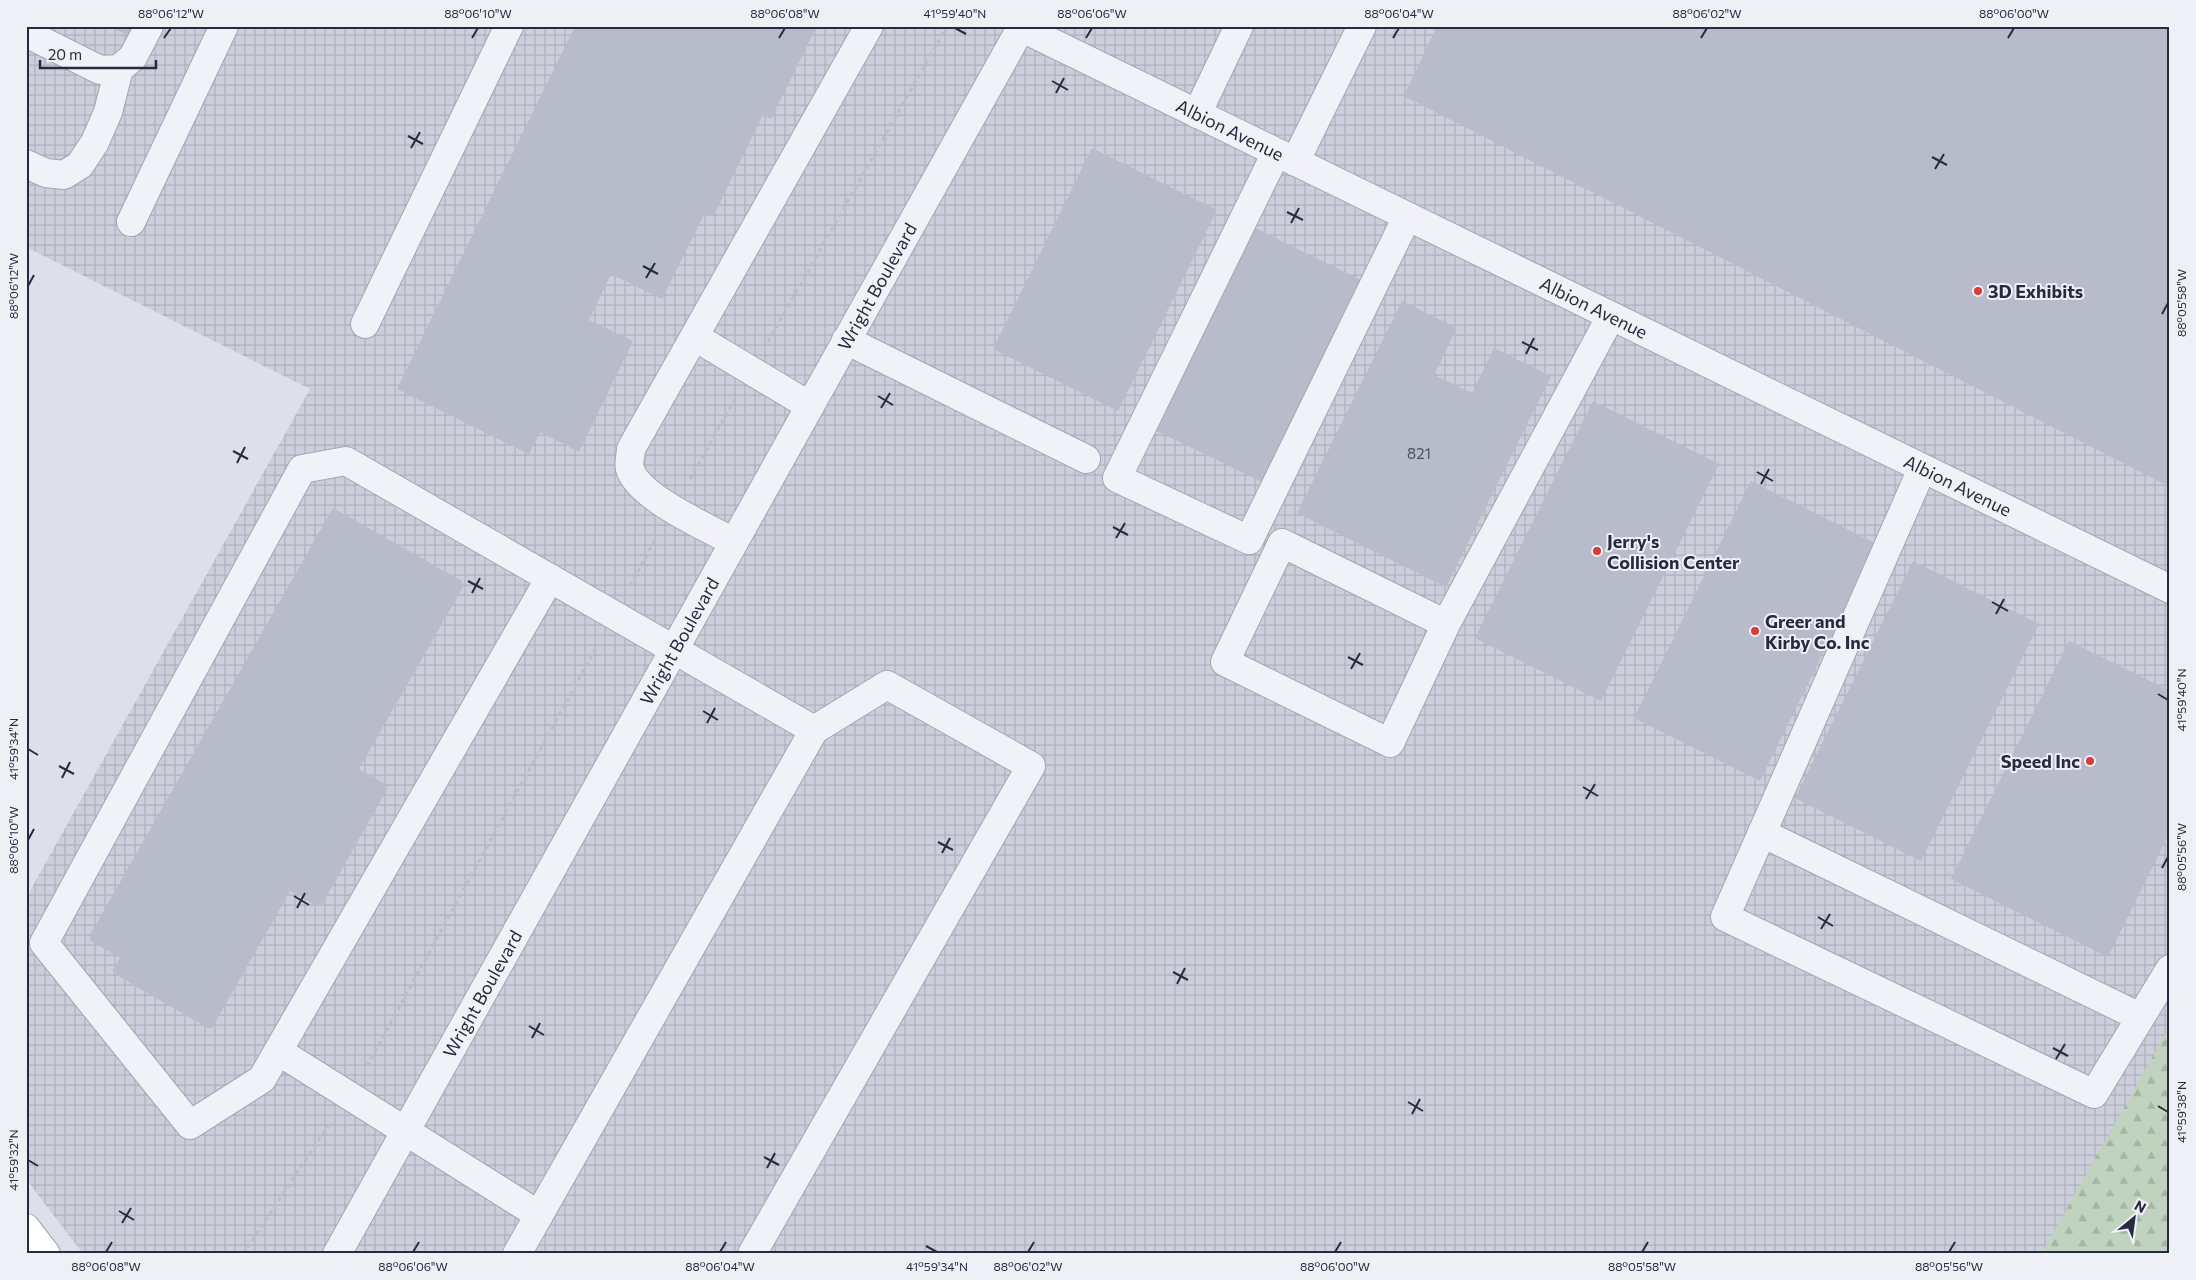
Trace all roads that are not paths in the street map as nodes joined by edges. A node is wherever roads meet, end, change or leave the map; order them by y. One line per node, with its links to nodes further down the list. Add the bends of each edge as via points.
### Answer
1 (148, 26): 9 (street, via 133,57)
2 (224, 26): 14 (street)
3 (509, 26): 16 (street)
4 (869, 26): 17 (street)
5 (1239, 26): 10 (street)
6 (1362, 26): 11 (street)
7 (1021, 27): 10 (street, Albion Avenue); 18 (street, Wright Boulevard)
8 (26, 33): 9 (street, via 100,70)
9 (119, 69): 12 (street, via 108,112 95,142 80,165 64,175 46,173)
10 (1197, 114): 11 (street, Albion Avenue)
11 (1286, 158): 13 (street, Albion Avenue); 13 (street, via 1117,478 1249,540)
12 (26, 164)
13 (1407, 217): 15 (street, Albion Avenue)
14 (131, 222)
15 (1610, 316): 21 (street, Albion Avenue); 25 (street)
16 (365, 324)
17 (695, 337): 19 (street); 22 (street, via 631,449 630,468 644,490)
18 (846, 340): 19 (street, Wright Boulevard); 20 (street)
19 (810, 406): 22 (street, Wright Boulevard)
20 (1086, 459)
21 (1922, 469): 24 (street, Albion Avenue); 28 (street)
22 (734, 542): 26 (street, Wright Boulevard)
23 (550, 578): 26 (street); 31 (street); 31 (street, via 346,461 302,468 44,943 190,1125 262,1079)
24 (2170, 590)
25 (1446, 624): 25 (street, via 1282,543 1225,662 1390,743)
26 (674, 650): 27 (street); 32 (street, Wright Boulevard)
27 (814, 730): 33 (street); 38 (street, via 887,685 1031,766)
28 (1762, 833): 30 (street); 30 (street, via 1725,917 2094,1094)
29 (2170, 969): 30 (street)
30 (2140, 1017)
31 (278, 1050): 32 (street)
32 (406, 1130): 33 (street); 36 (street, Wright Boulevard)
33 (539, 1215): 37 (street)
34 (26, 1228): 35 (main road)
35 (46, 1254)
36 (337, 1254)
37 (517, 1254)
38 (752, 1254)

